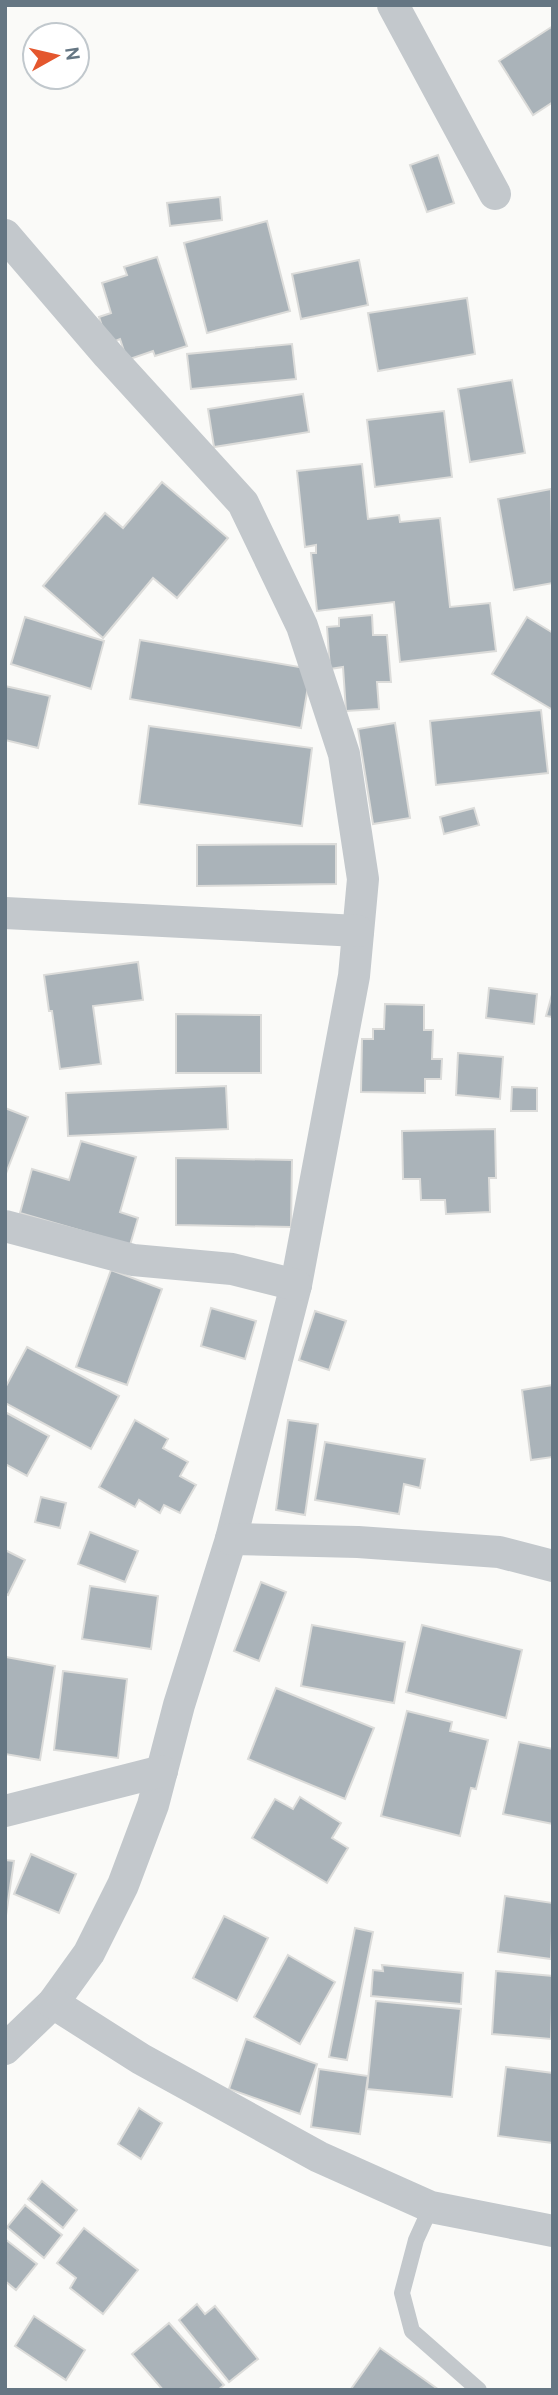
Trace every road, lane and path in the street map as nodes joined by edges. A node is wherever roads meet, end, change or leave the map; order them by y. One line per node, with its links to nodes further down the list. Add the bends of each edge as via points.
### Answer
1 (393, 5): 2 (street)
2 (495, 194)
3 (5, 235): 5 (street, via 243,503 302,626 344,754 362,879)
4 (5, 913): 5 (street)
5 (358, 931): 7 (street, via 354,976)
6 (5, 1226): 7 (street, via 133,1260 232,1269)
7 (296, 1284): 8 (street)
8 (231, 1539): 9 (street, via 499,1552); 10 (street)
9 (553, 1566)
10 (162, 1771): 11 (street); 12 (street, via 123,1885 89,1953)
11 (5, 1811)
12 (53, 2003): 13 (street); 14 (street, via 141,2059 319,2157)
13 (5, 2049)
14 (431, 2207): 15 (street); 16 (lane, via 416,2240 402,2293 405,2306 412,2331)
15 (553, 2231)
16 (479, 2390)

